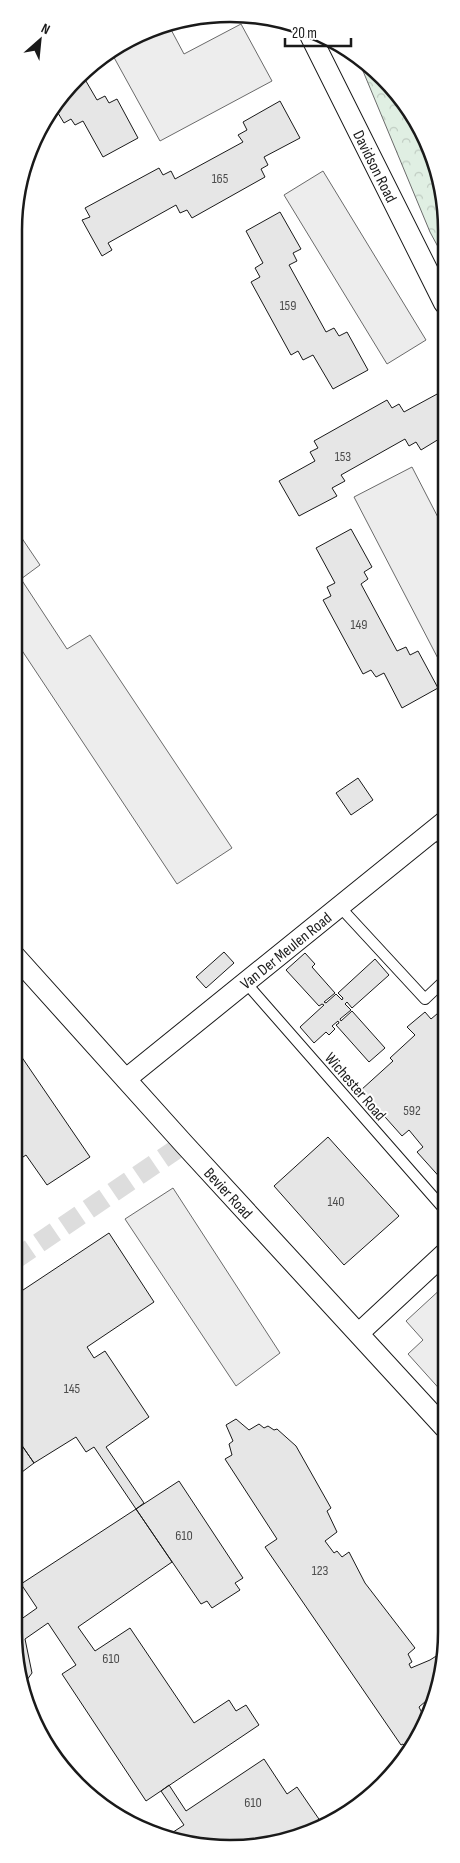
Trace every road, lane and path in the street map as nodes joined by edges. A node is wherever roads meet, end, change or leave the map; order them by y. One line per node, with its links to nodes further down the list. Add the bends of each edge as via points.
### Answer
1 (312, 40): 2 (street, Davidson Road)
2 (438, 291)
3 (438, 834): 4 (street, Van Der Meulen Road)
4 (340, 907): 6 (street, Van Der Meulen Road); 7 (lane, via 425,999)
5 (22, 964): 8 (street, Bevier Road)
6 (246, 983): 8 (street, Van Der Meulen Road); 9 (lane, Wichester Road)
7 (438, 987)
8 (126, 1079): 11 (street, Bevier Road)
9 (438, 1202)
10 (438, 1260): 11 (street)
11 (359, 1333): 12 (street, Bevier Road)
12 (438, 1420)

